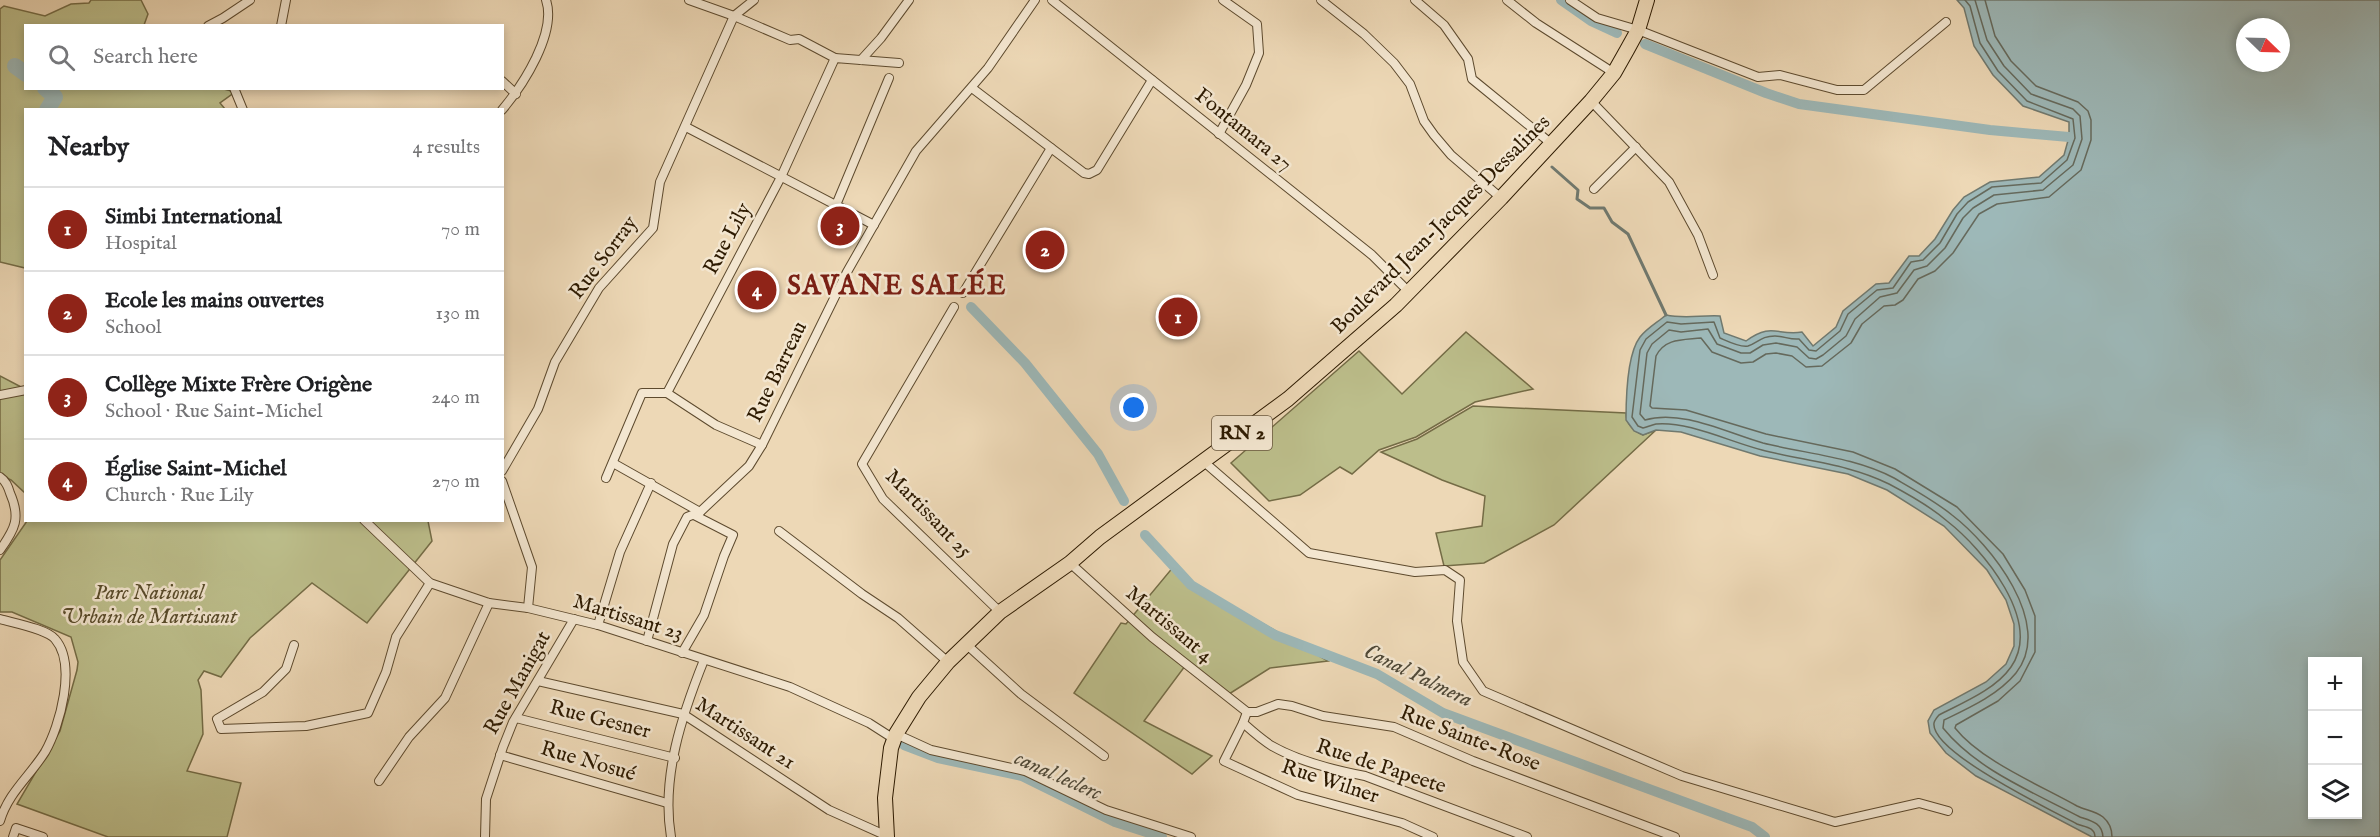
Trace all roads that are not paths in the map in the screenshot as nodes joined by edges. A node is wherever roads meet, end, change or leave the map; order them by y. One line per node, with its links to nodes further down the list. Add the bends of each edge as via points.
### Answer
1 (250, 0): 17 (street)
2 (286, 0): 18 (street)
3 (546, 0): 29 (street, via 548,24 540,49)
4 (689, 0): 15 (street)
5 (754, 0): 15 (street, Rue Sorray)
6 (909, 0): 21 (street)
7 (1035, 0): 27 (street, Rue Barreau)
8 (1052, 0): 25 (street, Fontamara 27)
9 (1222, 0): 34 (street, via 1257,24 1259,53)
10 (1321, 0): 40 (street, via 1394,63 1410,84 1424,121 1434,135 1451,155)
11 (1415, 0): 35 (street, via 1444,25 1468,59 1472,79)
12 (1507, 0): 23 (street)
13 (1570, 0): 19 (street, via 1597,18)
14 (1647, 0): 19 (main road, RN 2)
15 (734, 16): 20 (street, via 790,40 799,39); 33 (street, Rue Sorray)
16 (1946, 22): 19 (street, via 1864,90 1837,90 1780,75 1758,77)
17 (211, 24)
18 (282, 24)
19 (1638, 30): 23 (main road, Boulevard Jean-Jacques Dessalines / RN 2)
20 (835, 58): 21 (street); 38 (street, Rue Lily)
21 (861, 60): 22 (street)
22 (899, 63)
23 (1614, 73): 30 (main road, Boulevard Jean-Jacques Dessalines / RN 2)
24 (889, 78): 41 (street)
25 (1152, 80): 34 (street, Fontamara 27); 37 (street, via 1097,170 1084,173)
26 (504, 83): 29 (street)
27 (972, 88): 37 (street); 42 (street, Rue Barreau, via 916,151)
28 (235, 90): 31 (street)
29 (516, 94): 32 (street)
30 (1591, 101): 35 (main road, Boulevard Jean-Jacques Dessalines / RN 2); 36 (street)
31 (242, 108)
32 (504, 108)
33 (686, 127): 38 (street); 53 (street, Rue Sorray, via 660,182 653,228 599,288 555,362 538,408)
34 (1219, 134): 44 (street, Fontamara 27, via 1371,255)
35 (1553, 145): 40 (main road, Boulevard Jean-Jacques Dessalines / RN 2)
36 (1636, 147): 39 (street); 43 (street, via 1669,182 1698,235)
37 (1051, 148): 45 (street)
38 (781, 177): 41 (street); 48 (street, Rue Lily)
39 (1594, 189)
40 (1502, 198): 44 (main road, Boulevard Jean-Jacques Dessalines / RN 2)
41 (836, 205): 42 (street)
42 (874, 225): 50 (street, Rue Barreau)
43 (1713, 275)
44 (1408, 291): 51 (main road, Boulevard Jean-Jacques Dessalines / RN 2, via 1288,399)
45 (963, 293)
46 (954, 307): 66 (street, Martissant 25, via 862,464 883,499)
47 (24, 390): 49 (street)
48 (667, 393): 50 (street, via 716,425); 52 (street, via 642,393)
49 (0, 395)
50 (762, 445): 58 (street, Rue Barreau, via 749,466)
51 (1203, 461): 62 (main road, Boulevard Jean-Jacques Dessalines / RN 2); 87 (street, via 1309,553 1415,572 1445,570 1460,580 1457,621 1462,662 1483,691 1682,776 1834,822 1919,803)
52 (614, 463): 55 (street); 56 (street)
53 (504, 468)
54 (0, 477): 61 (street, via 6,482 17,516)
55 (606, 478)
56 (651, 483): 58 (street); 69 (street, via 620,552)
57 (504, 487): 65 (street, via 532,567)
58 (697, 514): 70 (street, Rue Barreau, via 687,517 673,544); 73 (street, via 733,535 704,615)
59 (365, 522): 63 (street, Martissant 23)
60 (779, 531): 75 (street, via 898,618)
61 (0, 550)
62 (1070, 563): 66 (main road, Boulevard Jean-Jacques Dessalines / RN 2); 77 (street, Martissant 4, via 1152,637)
63 (430, 583): 64 (street, Martissant 23); 72 (street, via 396,637 368,713 306,726 221,729 217,719 263,692 286,669)
64 (489, 603): 65 (street, Martissant 23); 85 (street, via 445,698 409,737)
65 (528, 609): 68 (street, Martissant 23)
66 (1000, 612): 71 (main road, Boulevard Jean-Jacques Dessalines / RN 2)
67 (0, 619): 88 (street, via 55,638 66,657 67,674 56,726 45,752 5,805)
68 (574, 619): 69 (street, Martissant 23); 76 (street, Rue Manigat)
69 (598, 625): 70 (street, Martissant 23)
70 (647, 641): 73 (street, Martissant 23)
71 (966, 644): 75 (main road, Boulevard Jean-Jacques Dessalines / RN 2); 83 (street, via 1021,694)
72 (294, 645)
73 (682, 653): 74 (street, Martissant 23)
74 (704, 660): 78 (street); 81 (street, Martissant 23, via 790,687)
75 (948, 662): 81 (main road, Boulevard Jean-Jacques Dessalines / RN 2, via 919,697)
76 (538, 681): 78 (street, Martissant 21); 79 (street, Rue Manigat)
77 (1247, 712): 80 (street); 97 (street, Rue Sainte-Rose, via 1278,704 1323,716 1394,727 1473,762)
78 (683, 714): 84 (street); 89 (street, Martissant 21, via 829,810)
79 (516, 718): 82 (street, Rue Manigat); 84 (street, Rue Gesner)
80 (1243, 723): 95 (street, Rue Wilner, via 1224,761 1298,795 1402,823); 96 (street, Rue de Papeete, via 1270,745 1292,756 1365,776)
81 (895, 736): 89 (main road, Boulevard Jean-Jacques Dessalines / RN 2, via 887,764); 94 (street, Martissant 23, via 931,750 1025,771 1106,810)
82 (500, 755): 86 (street, Rue Nosué); 92 (street, Rue Manigat, via 486,799)
83 (1104, 756)
84 (675, 758): 86 (street)
85 (379, 781)
86 (667, 803): 93 (street)
87 (1948, 811)
88 (0, 820)
89 (887, 836)
90 (13, 837): 91 (street, via 16,828)
91 (42, 837)
92 (485, 837)
93 (671, 837)
94 (1191, 837)
95 (1433, 837)
96 (1527, 837)
97 (1675, 837)

